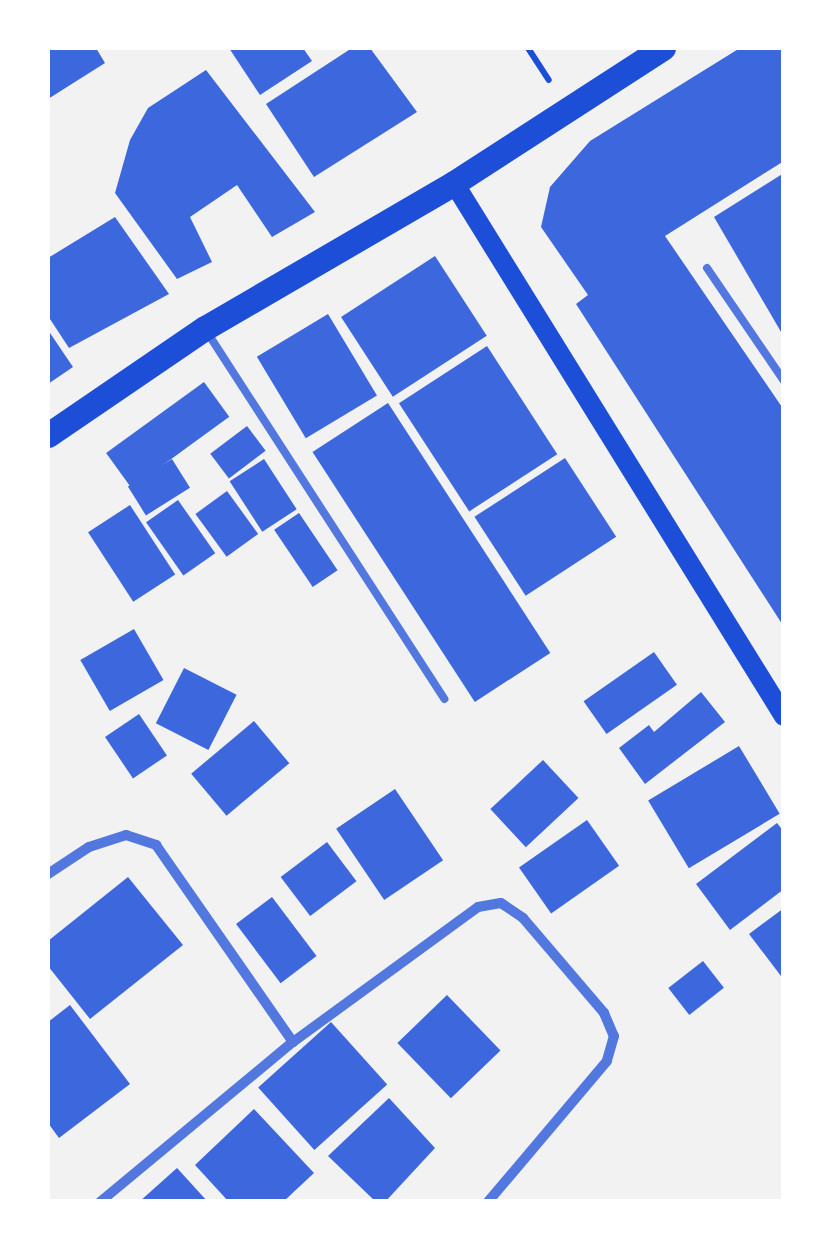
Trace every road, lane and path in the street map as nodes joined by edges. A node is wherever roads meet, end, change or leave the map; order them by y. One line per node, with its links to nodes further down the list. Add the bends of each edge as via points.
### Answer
1 (663, 48): 2 (main road)
2 (454, 184): 4 (main road); 8 (main road)
3 (707, 268): 5 (lane)
4 (205, 328): 6 (main road); 7 (lane)
5 (784, 381)
6 (48, 436)
7 (444, 699)
8 (784, 716)
9 (48, 874): 10 (street, via 89,846 126,834 156,845)
10 (293, 1042): 11 (street); 12 (street, via 478,907 501,903 523,918 604,1013 614,1036 608,1061)
11 (100, 1202)
12 (488, 1202)

